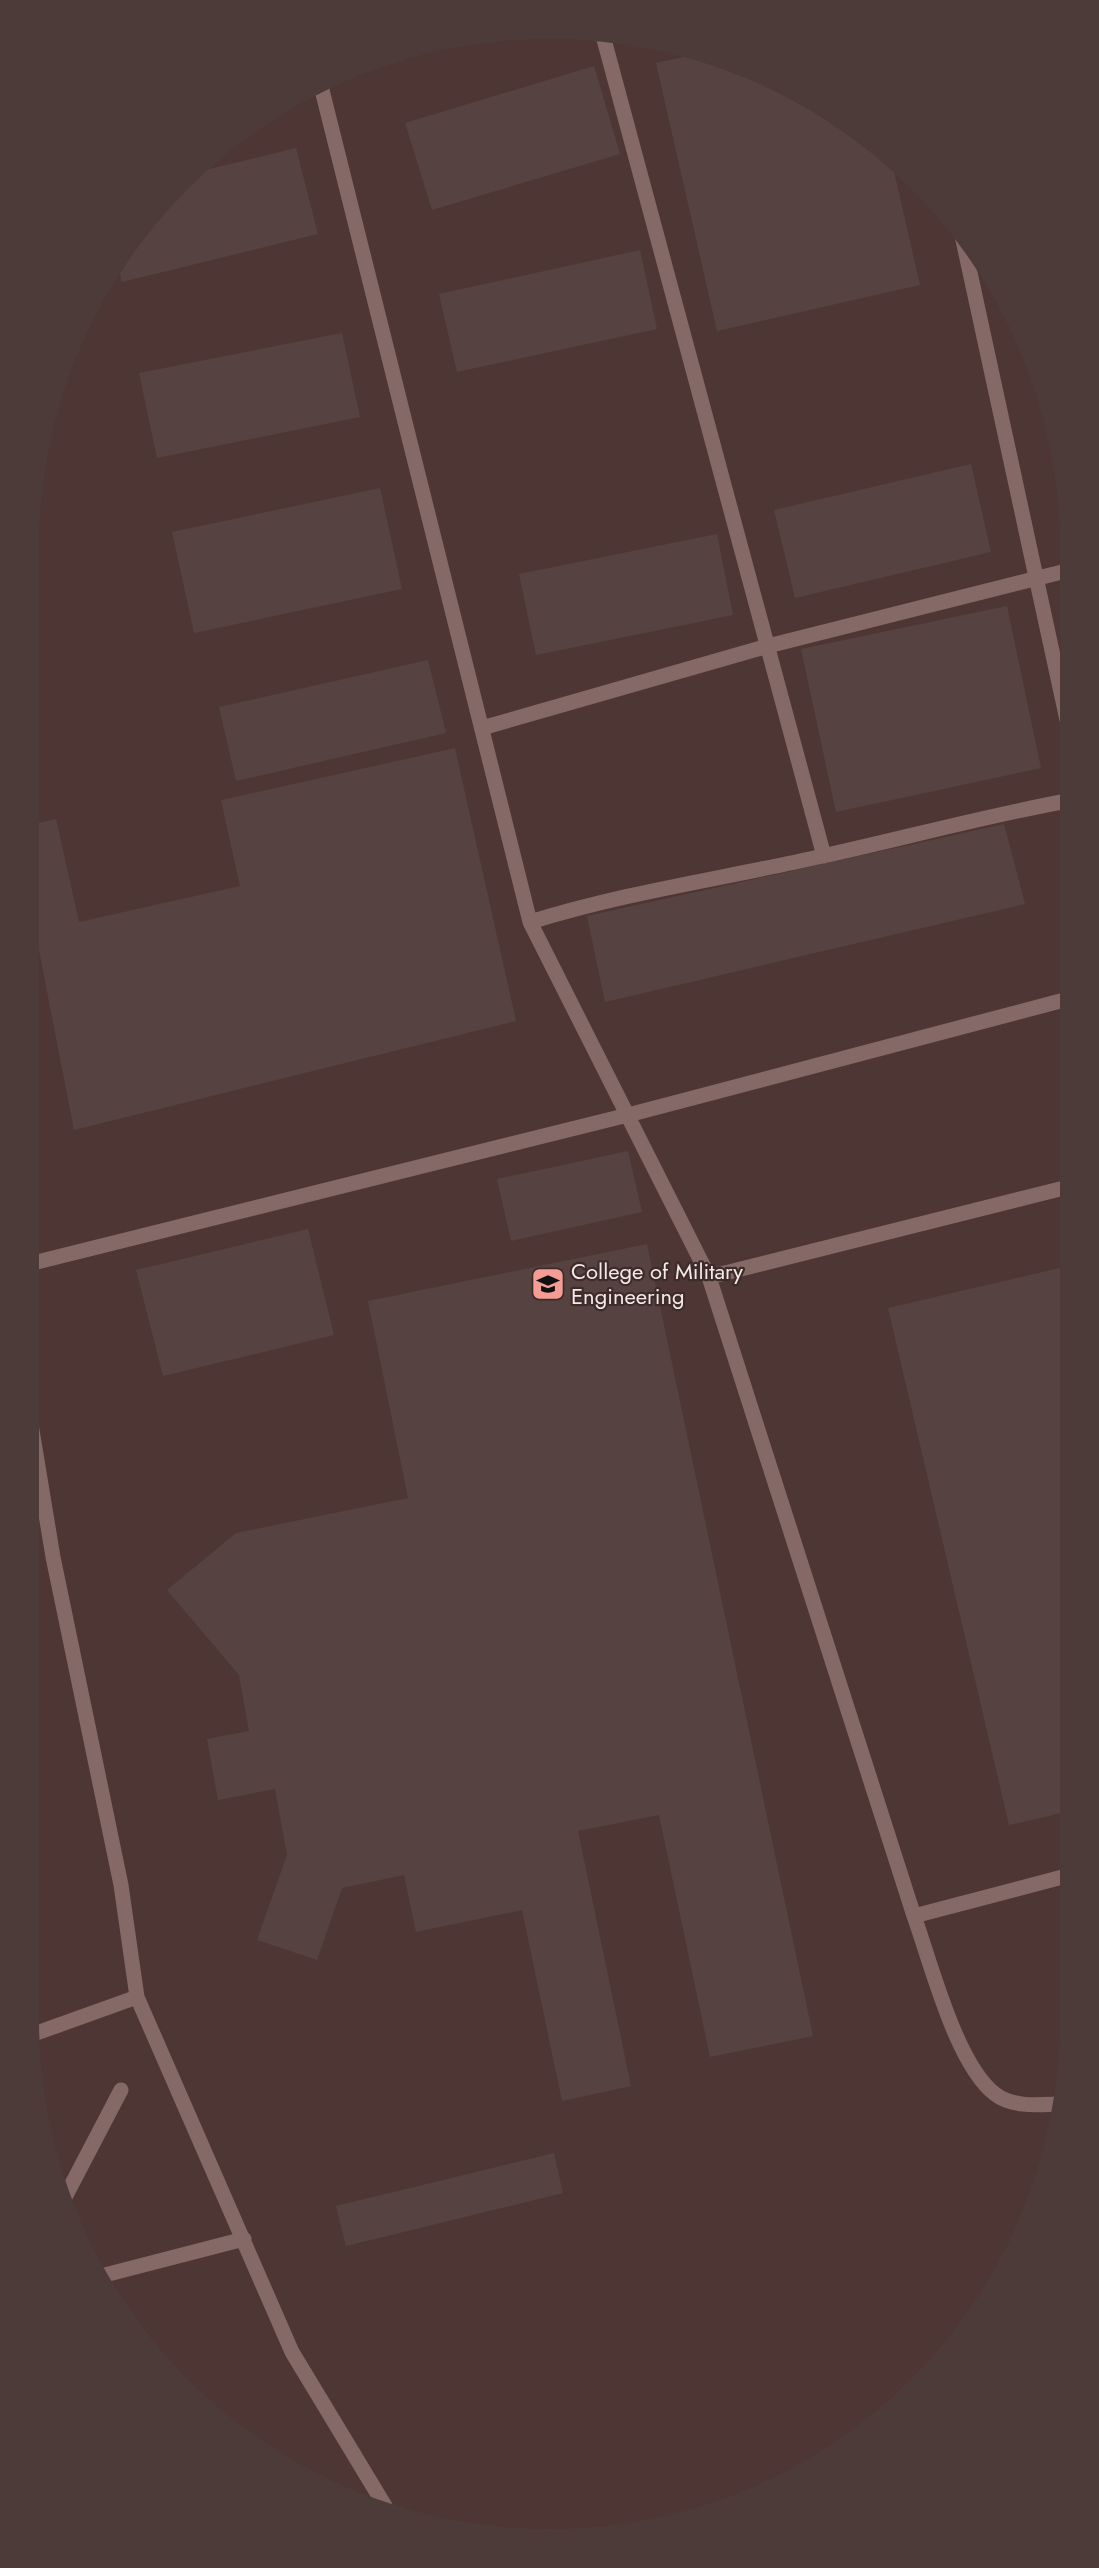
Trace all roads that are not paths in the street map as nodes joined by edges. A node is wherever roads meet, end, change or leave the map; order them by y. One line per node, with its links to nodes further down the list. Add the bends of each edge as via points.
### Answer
1 (604, 42): 6 (lane)
2 (323, 93): 8 (lane)
3 (972, 264): 5 (lane)
4 (1060, 572): 5 (lane)
5 (1036, 578): 6 (lane); 7 (lane)
6 (768, 646): 8 (lane); 10 (lane)
7 (1060, 688)
8 (482, 728): 11 (lane)
9 (1060, 802): 10 (lane)
10 (824, 856): 11 (lane, via 574,908)
11 (530, 922): 13 (lane)
12 (1060, 1006): 13 (lane)
13 (628, 1115): 15 (lane); 16 (lane)
14 (1060, 1189): 16 (lane)
15 (39, 1261)
16 (709, 1277): 19 (lane)
17 (39, 1476): 20 (lane, via 121,1885)
18 (1060, 1878): 19 (lane)
19 (914, 1916): 23 (lane, via 953,2026 974,2072 996,2095 1026,2106)
20 (137, 1997): 21 (lane); 25 (lane)
21 (39, 2032)
22 (121, 2090): 24 (lane)
23 (1053, 2104)
24 (69, 2190)
25 (244, 2239): 26 (lane); 27 (lane, via 292,2352)
26 (107, 2274)
27 (382, 2501)

